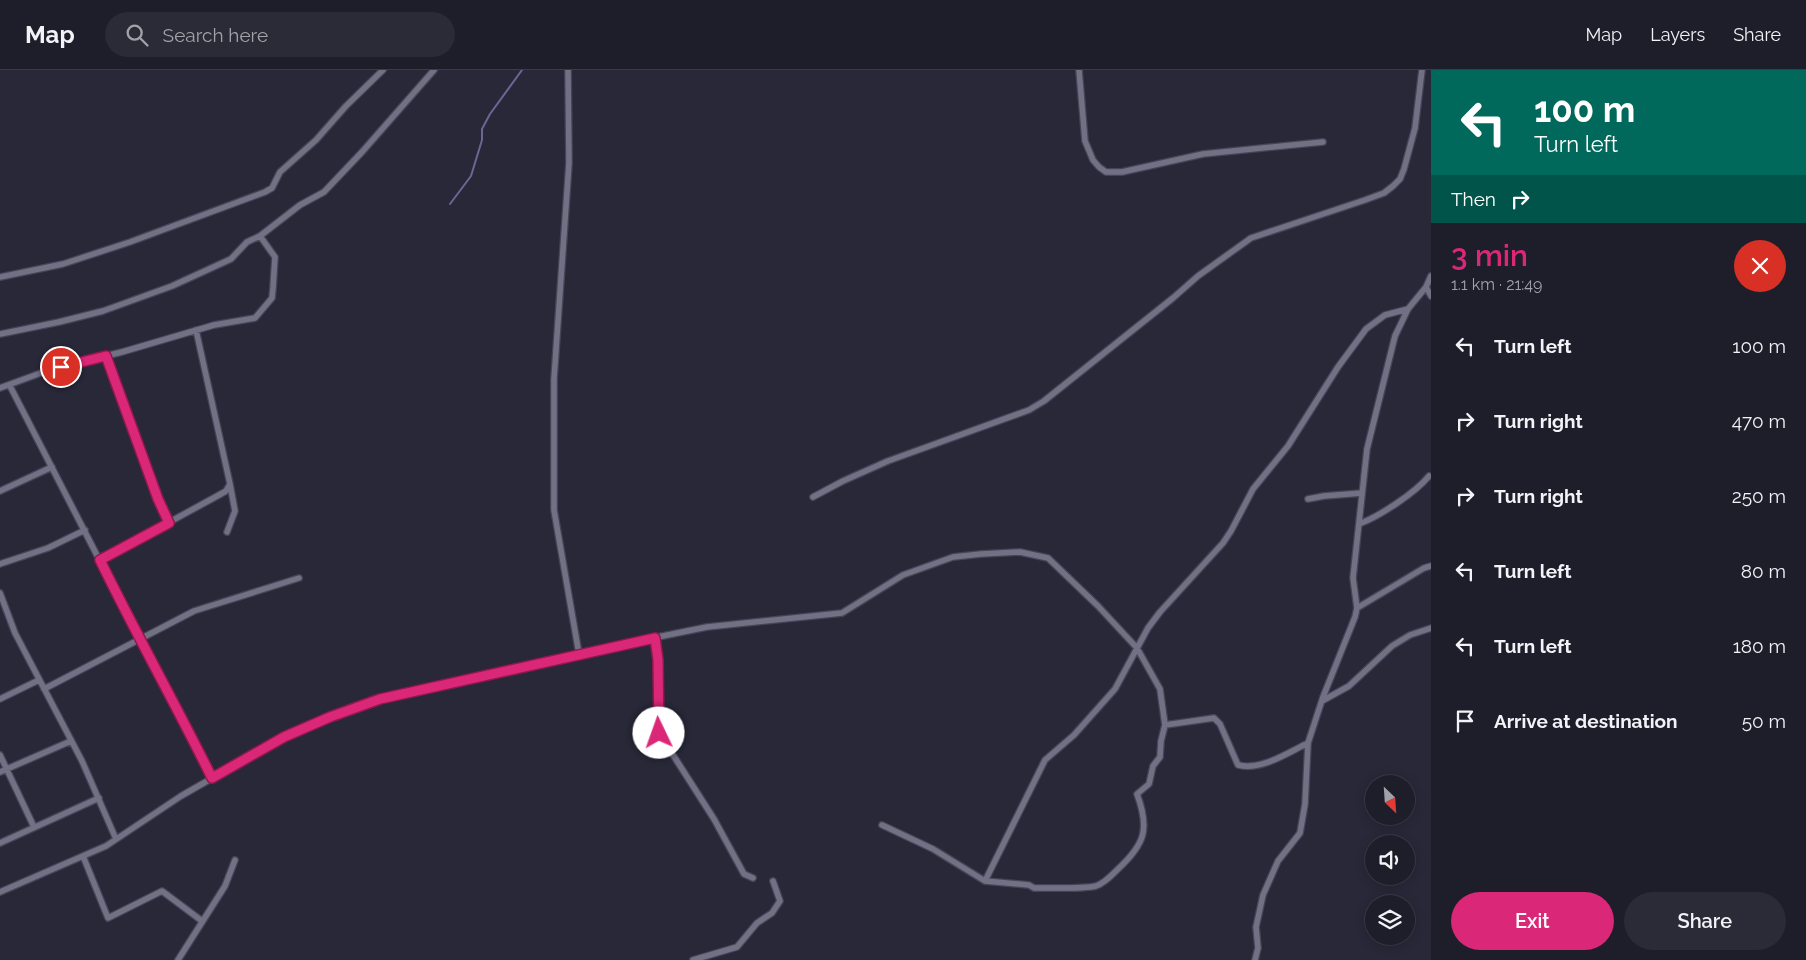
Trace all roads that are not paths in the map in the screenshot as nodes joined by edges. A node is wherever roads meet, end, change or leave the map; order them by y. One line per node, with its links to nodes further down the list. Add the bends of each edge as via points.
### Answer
1 (383, 70): 9 (street, via 316,140 280,172 272,188 266,192 62,264)
2 (434, 70): 7 (street, via 324,192 300,205)
3 (568, 70): 39 (street, via 569,163 554,379 554,510)
4 (1079, 70): 6 (street, via 1085,141 1093,160 1106,172 1122,172 1203,154)
5 (1422, 70): 23 (street, via 1415,128 1404,169 1400,179 1384,193 1252,238 1198,276 1029,410 888,461)
6 (1323, 142)
7 (260, 236): 13 (street, via 275,257 272,298 267,306 255,318); 14 (street, via 247,242 230,259 172,286 82,317)
8 (1431, 276): 10 (street)
9 (0, 277)
10 (1426, 287): 11 (street); 12 (street)
11 (1431, 296)
12 (1408, 310): 22 (street, via 1396,336 1370,439); 38 (street, via 1385,315 1366,329 1288,446 1253,488 1232,531 1160,612)
13 (196, 330): 15 (street); 20 (street)
14 (0, 334)
15 (106, 356): 16 (street, via 49,370); 25 (street)
16 (10, 386): 17 (street); 18 (street)
17 (0, 388)
18 (52, 467): 21 (street); 27 (street)
19 (1429, 476): 26 (street, via 1406,497)
20 (230, 484): 25 (street, via 226,491); 28 (street, via 235,511)
21 (0, 491)
22 (1362, 493): 24 (street); 26 (street)
23 (813, 497)
24 (1308, 499)
25 (169, 523): 29 (street)
26 (1359, 524): 34 (street, via 1353,578)
27 (85, 530): 29 (street); 30 (street, via 48,548)
28 (227, 532)
29 (100, 560): 37 (street)
30 (0, 564)
31 (1431, 566): 34 (street)
32 (299, 578): 37 (street, via 194,611)
33 (0, 593): 40 (street, via 15,633)
34 (1357, 608): 43 (street)
35 (1431, 628): 43 (street, via 1392,646 1349,686)
36 (655, 638): 38 (street, via 708,627 842,613 903,575 952,557 1020,552 1048,558); 39 (street); 58 (street, via 660,736 714,819 744,874)
37 (140, 640): 41 (street); 50 (street)
38 (1137, 648): 44 (street, via 1160,689); 60 (street, via 1115,688 1074,735 1046,760)
39 (579, 654): 50 (street, via 380,699 284,737)
40 (39, 680): 41 (street); 42 (street)
41 (44, 689): 45 (street)
42 (0, 699)
43 (1322, 702): 46 (street)
44 (1165, 725): 46 (street, via 1214,718 1220,724 1238,765 1246,767 1259,765); 60 (street, via 1160,757 1153,766 1148,784 1137,794 1144,813 1142,838 1132,856 1108,878 1096,886 1034,888)
45 (71, 741): 48 (street); 51 (street)
46 (1308, 743): 65 (street, via 1304,820 1300,833 1275,866 1263,895 1256,927 1258,948)
47 (0, 754): 48 (street)
48 (7, 769): 49 (street); 53 (street)
49 (0, 772)
50 (212, 778): 54 (street)
51 (99, 798): 53 (street); 54 (street)
52 (882, 824): 60 (street, via 933,849)
53 (34, 827): 55 (street)
54 (116, 839): 56 (street)
55 (0, 843)
56 (83, 856): 61 (street); 62 (street, via 108,918 162,891)
57 (235, 860): 62 (street, via 225,886)
58 (753, 878)
59 (773, 881): 64 (street, via 780,901 772,913 757,924 737,947)
60 (985, 881)
61 (0, 892)
62 (202, 921): 63 (street)
63 (178, 960)
64 (693, 960)
65 (1255, 960)

